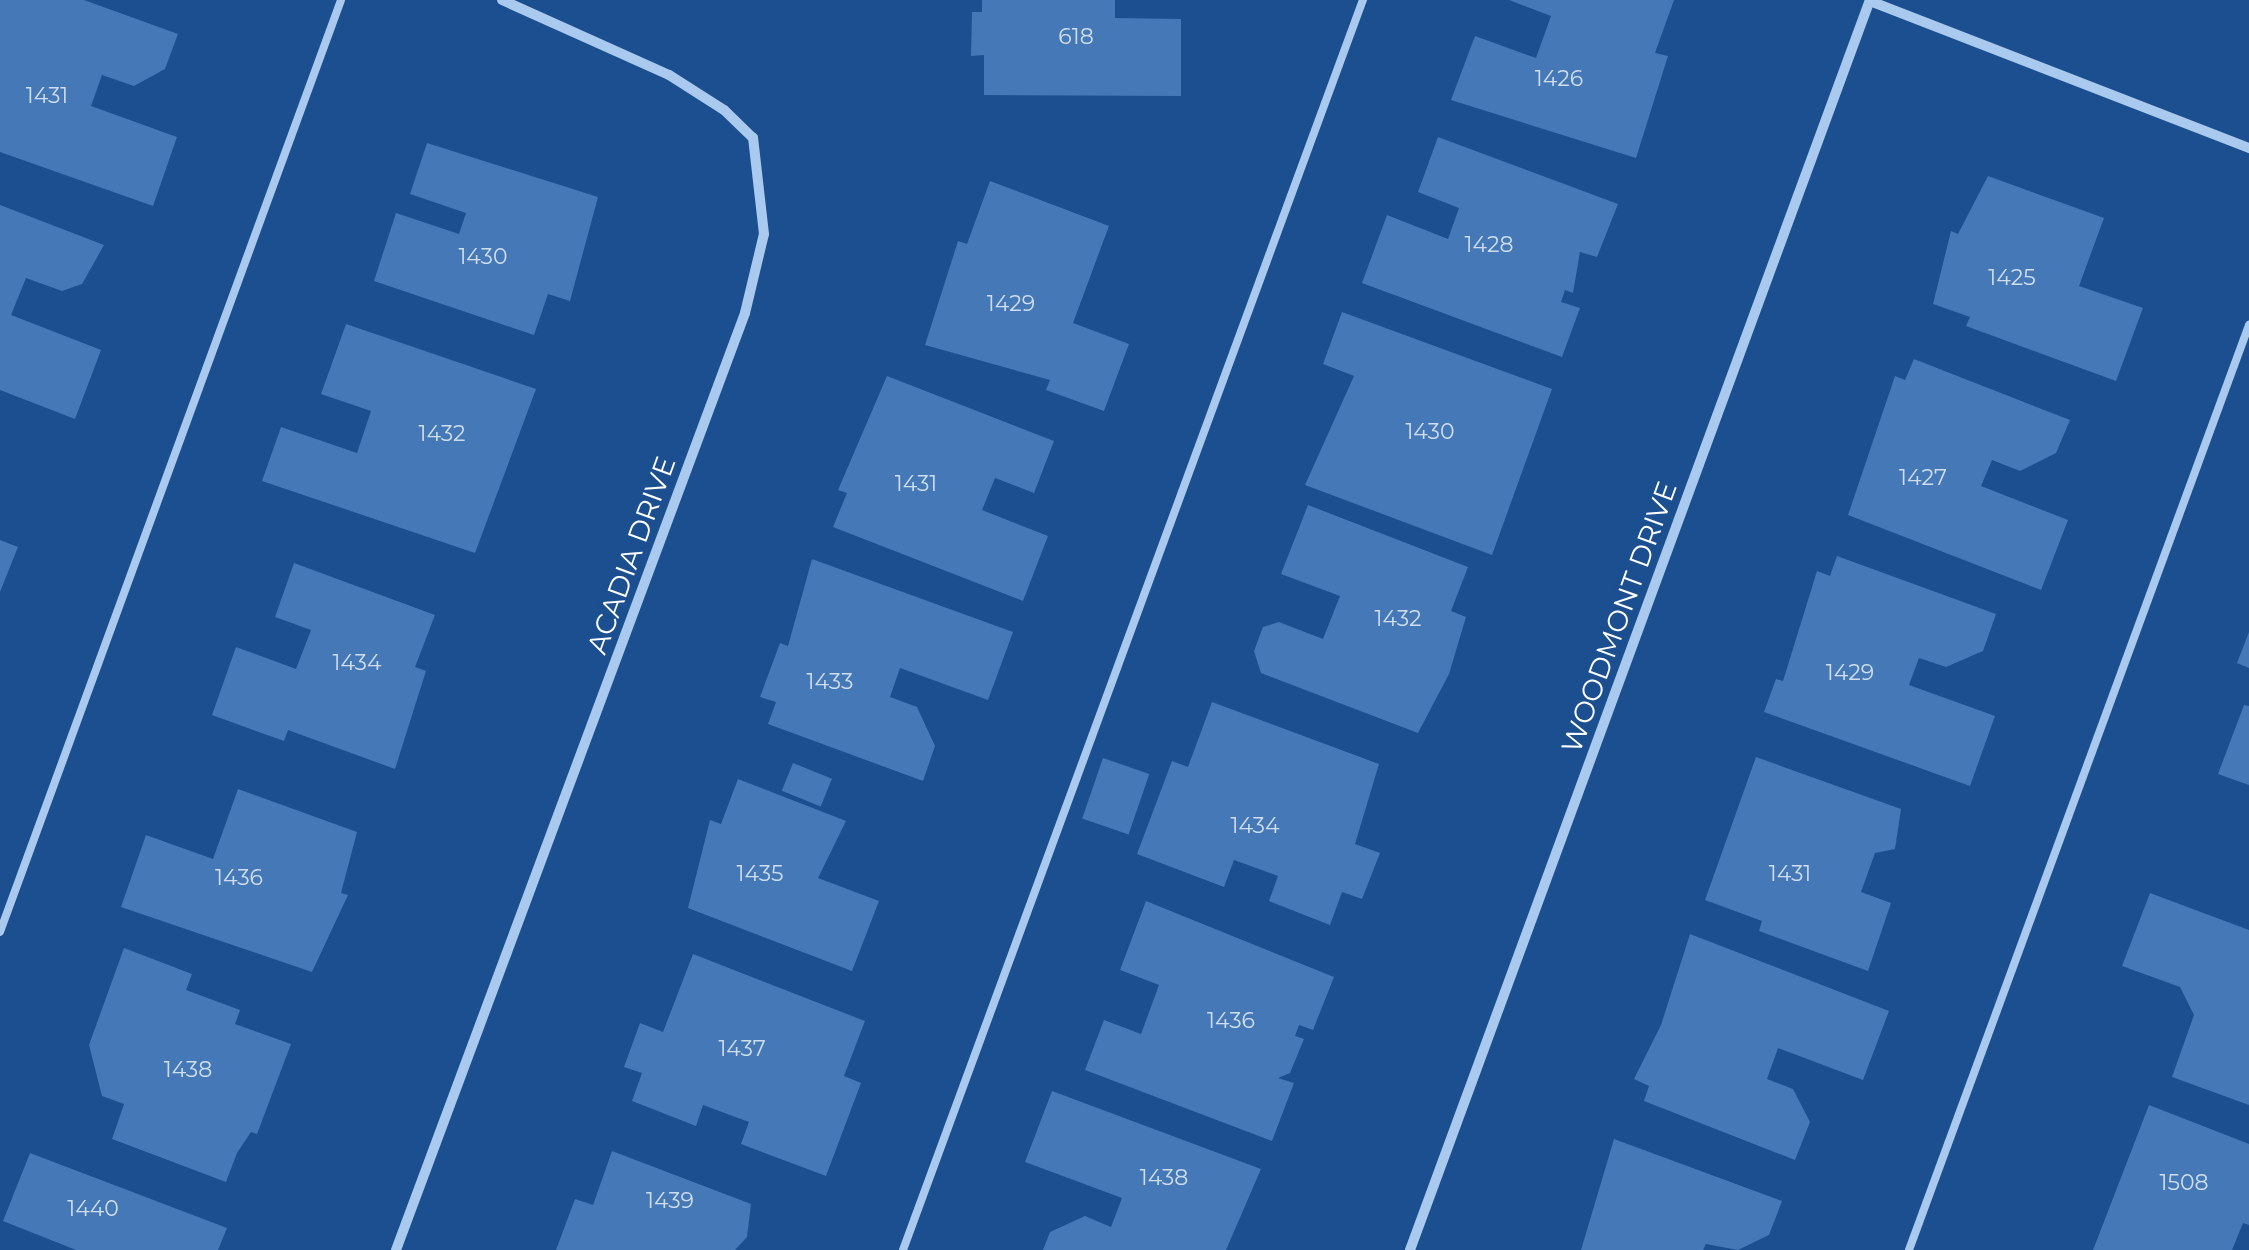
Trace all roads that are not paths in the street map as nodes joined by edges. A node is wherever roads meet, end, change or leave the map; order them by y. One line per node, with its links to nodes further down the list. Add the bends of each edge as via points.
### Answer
1 (341, 0): 7 (lane)
2 (502, 0): 8 (street, ACADIA DRIVE, via 669,75 724,110 753,138 764,234 745,313)
3 (1363, 0): 9 (lane)
4 (1869, 0): 5 (street); 10 (street, WOODMONT DRIVE)
5 (2249, 148)
6 (2249, 325): 11 (lane)
7 (0, 932)
8 (396, 1250)
9 (902, 1250)
10 (1410, 1250)
11 (1909, 1250)

